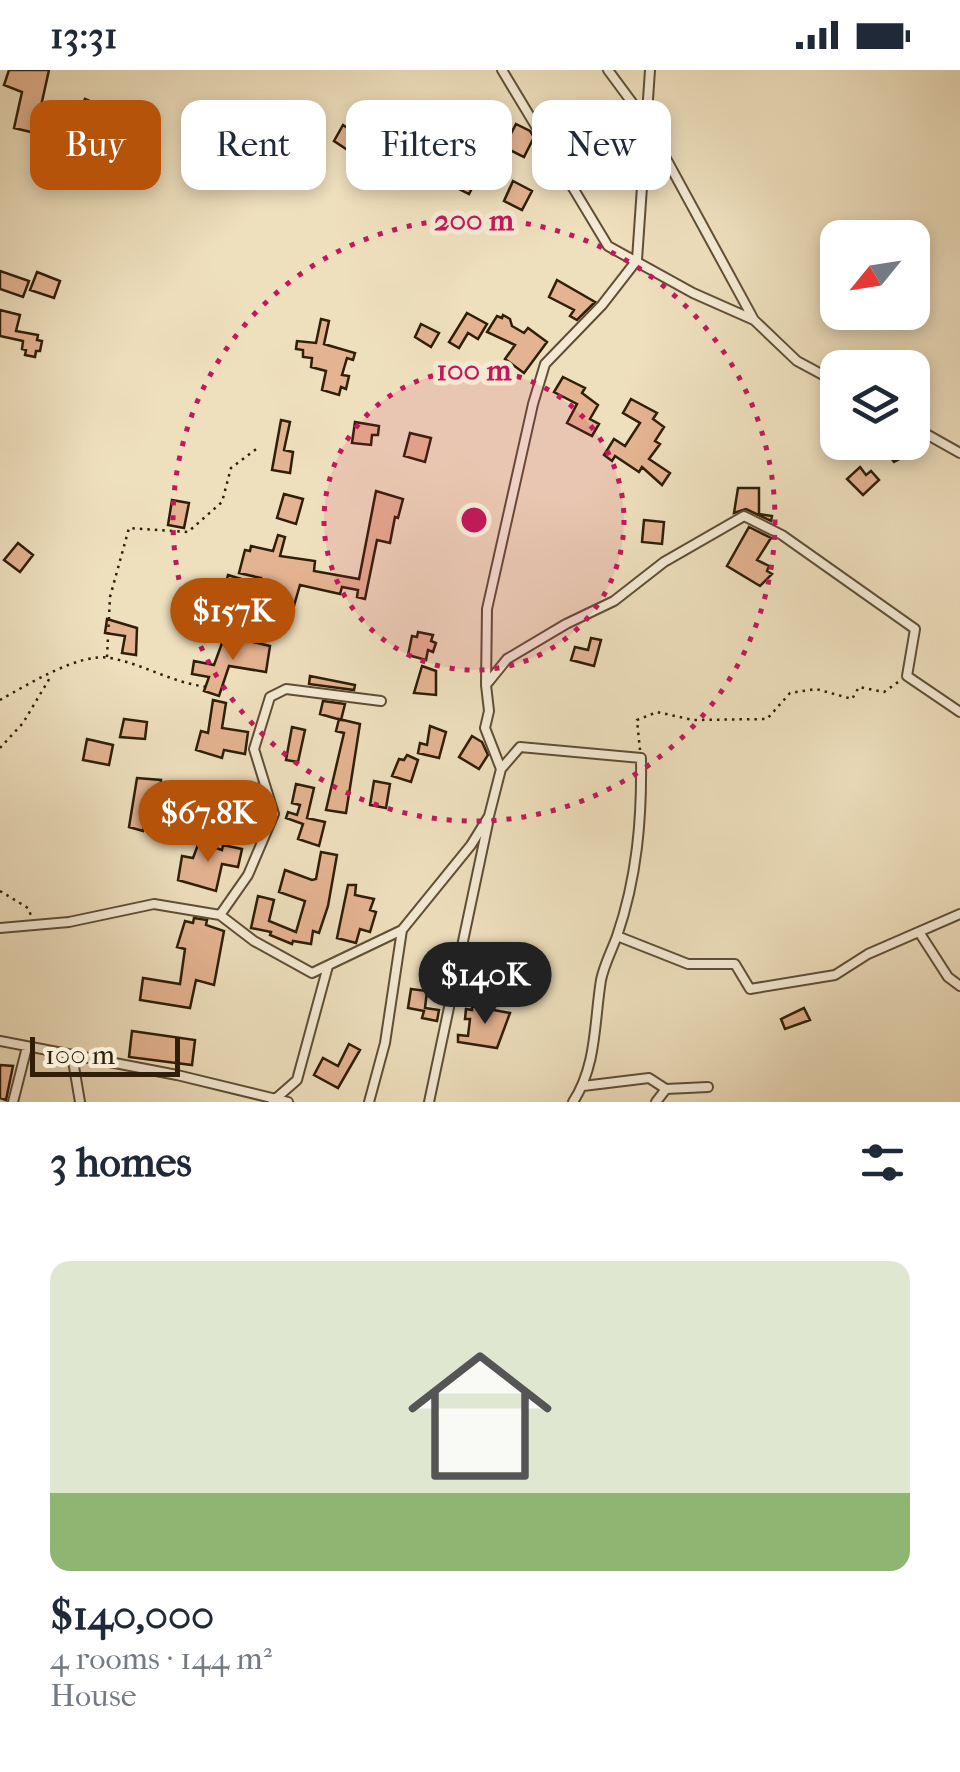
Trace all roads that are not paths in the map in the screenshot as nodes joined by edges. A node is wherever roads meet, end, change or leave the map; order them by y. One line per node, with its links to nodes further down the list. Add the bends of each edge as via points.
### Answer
1 (502, 70): 8 (street, via 608,246)
2 (608, 70): 4 (street)
3 (650, 70): 5 (street)
4 (630, 100)
5 (647, 100)
6 (671, 168): 9 (street)
7 (640, 190): 8 (street)
8 (636, 260): 9 (street); 13 (street, via 545,364 487,608)
9 (754, 320): 10 (street)
10 (820, 374)
11 (930, 436): 12 (street)
12 (960, 453)
13 (486, 685): 15 (street, via 507,659 614,602 664,562 744,516 782,534 915,629 907,676); 16 (street, via 484,728)
14 (381, 702): 19 (street, via 286,689 270,697 254,749 274,814 248,876)
15 (960, 712)
16 (501, 769): 17 (street); 23 (street, via 520,748 641,758 638,854)
17 (490, 816): 21 (street); 37 (street)
18 (960, 914): 22 (street)
19 (220, 916): 20 (street, via 154,904); 24 (street, via 312,974)
20 (0, 928)
21 (402, 930): 24 (street); 36 (street)
22 (918, 932): 23 (street, via 835,975 750,989 735,964 688,964); 25 (street)
23 (617, 936): 29 (street, via 602,977)
24 (328, 966): 32 (street, via 297,1080)
25 (960, 986)
26 (0, 1041): 27 (street)
27 (27, 1046): 28 (street); 33 (street)
28 (72, 1055): 32 (street); 34 (street)
29 (584, 1086): 31 (street, via 649,1078); 38 (street)
30 (708, 1086): 31 (street)
31 (666, 1089): 39 (street)
32 (273, 1100): 35 (street)
33 (13, 1102)
34 (80, 1102)
35 (288, 1102)
36 (369, 1102)
37 (429, 1102)
38 (572, 1102)
39 (656, 1102)

